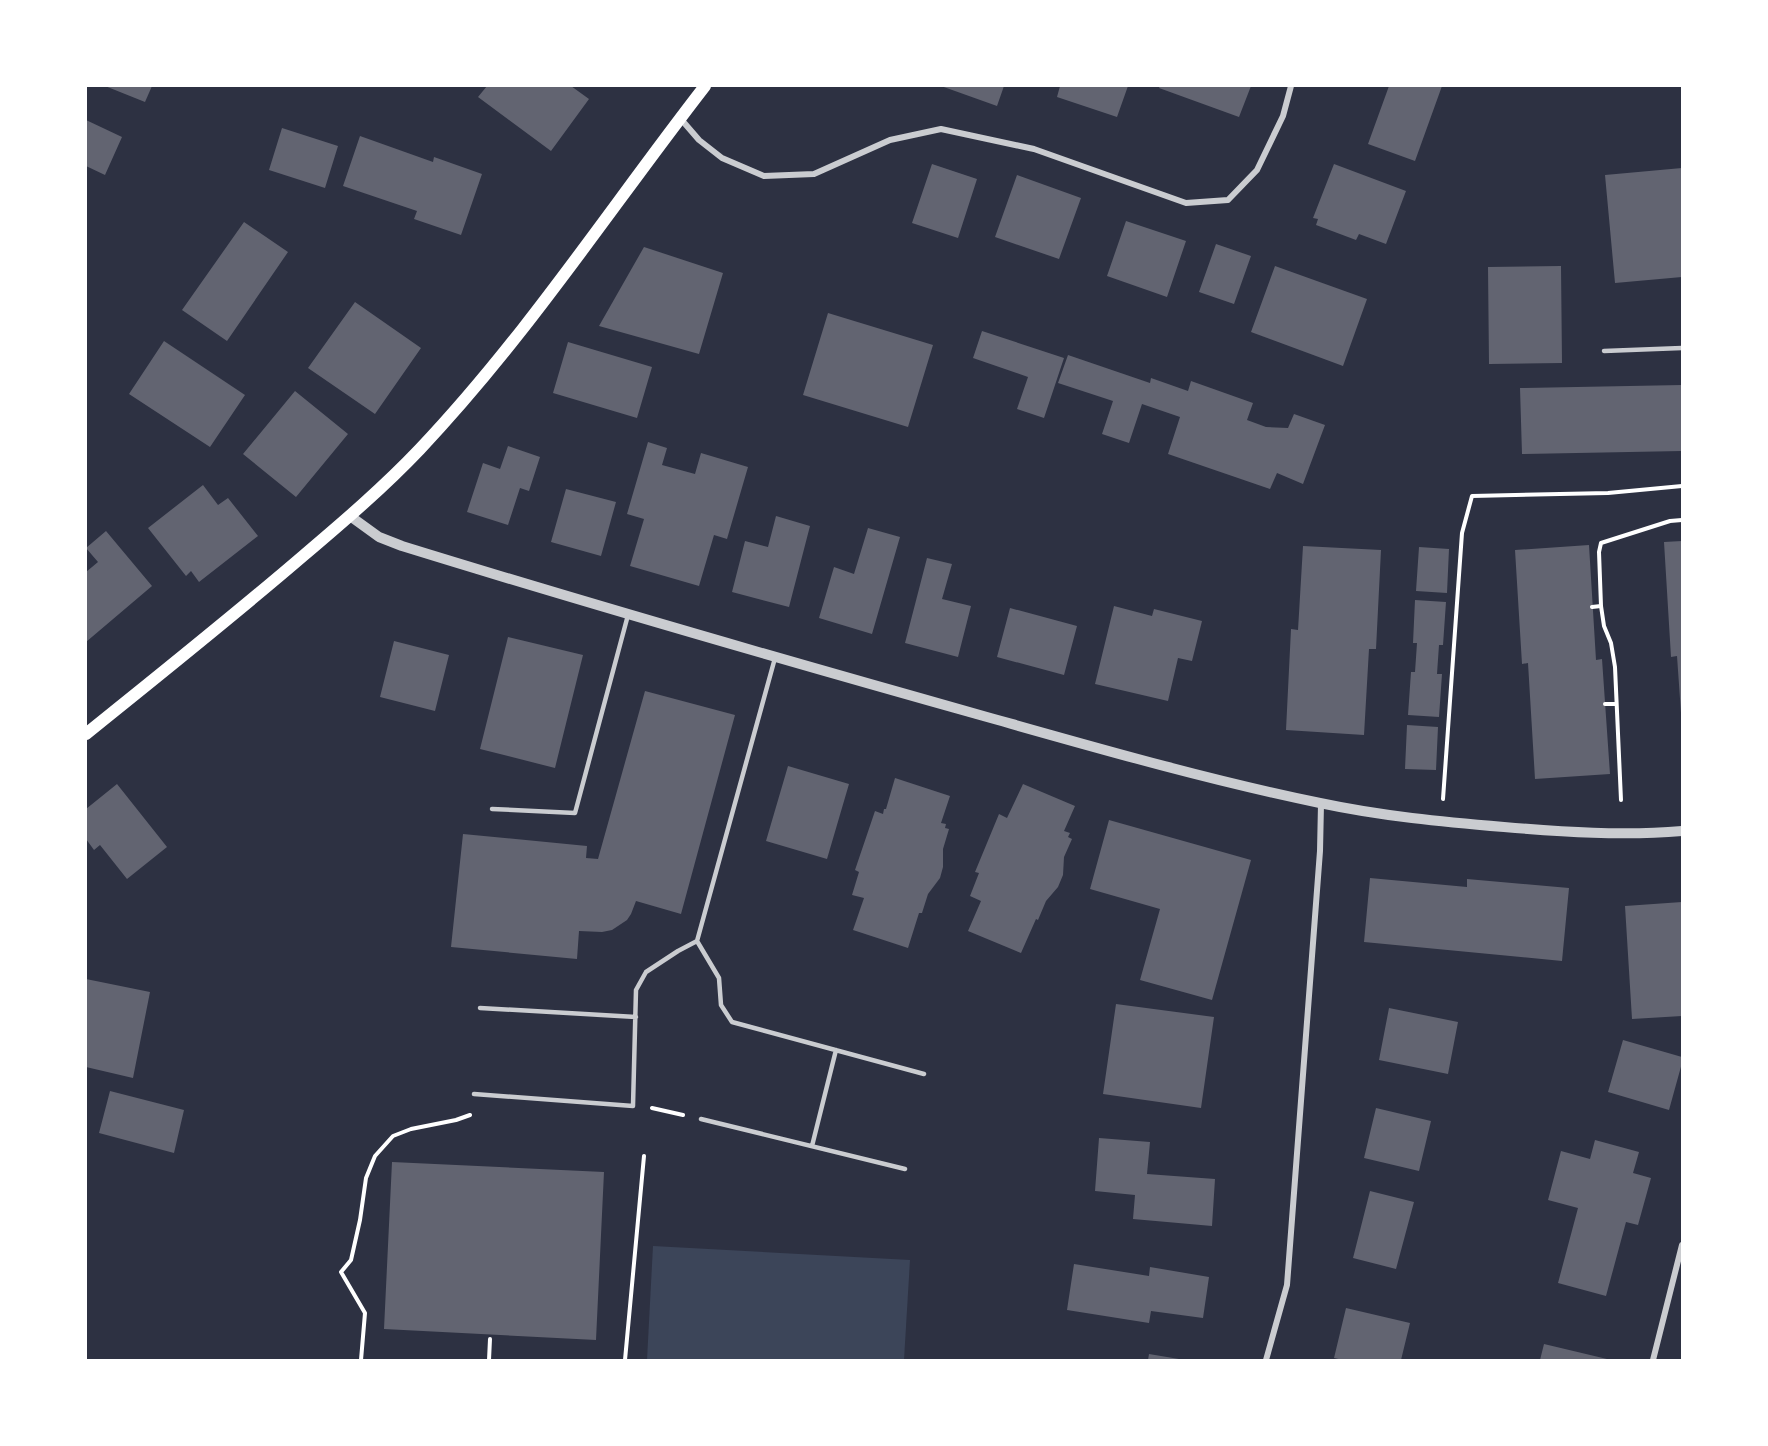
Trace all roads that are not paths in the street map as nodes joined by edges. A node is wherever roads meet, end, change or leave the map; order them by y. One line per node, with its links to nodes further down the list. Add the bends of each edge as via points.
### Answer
1 (705, 86): 3 (main road)
2 (1292, 86): 3 (street, via 1283,116 1257,170 1228,200 1186,203 1034,149 941,129 890,140 814,174 764,176 722,158)
3 (680, 118): 6 (main road, via 491,369 419,450)
4 (1683, 348): 5 (lane)
5 (1604, 351)
6 (350, 516): 7 (street, via 379,537 402,546); 9 (main road)
7 (628, 615): 8 (street); 11 (lane, via 575,813)
8 (775, 658): 10 (street, via 1204,776); 13 (lane)
9 (86, 734)
10 (1321, 804): 12 (street, via 1536,830); 23 (street, via 1319,875 1287,1285)
11 (492, 809)
12 (1683, 831)
13 (697, 941): 15 (lane, via 646,972 636,990); 16 (lane, via 719,978 721,1005 732,1022)
14 (480, 1008): 15 (lane)
15 (636, 1017): 18 (lane, via 633,1106)
16 (836, 1050): 17 (lane); 20 (lane)
17 (924, 1074)
18 (474, 1094)
19 (701, 1119): 20 (lane)
20 (812, 1146): 21 (lane)
21 (905, 1169)
22 (1683, 1245): 24 (street)
23 (1266, 1360)
24 (1653, 1360)

